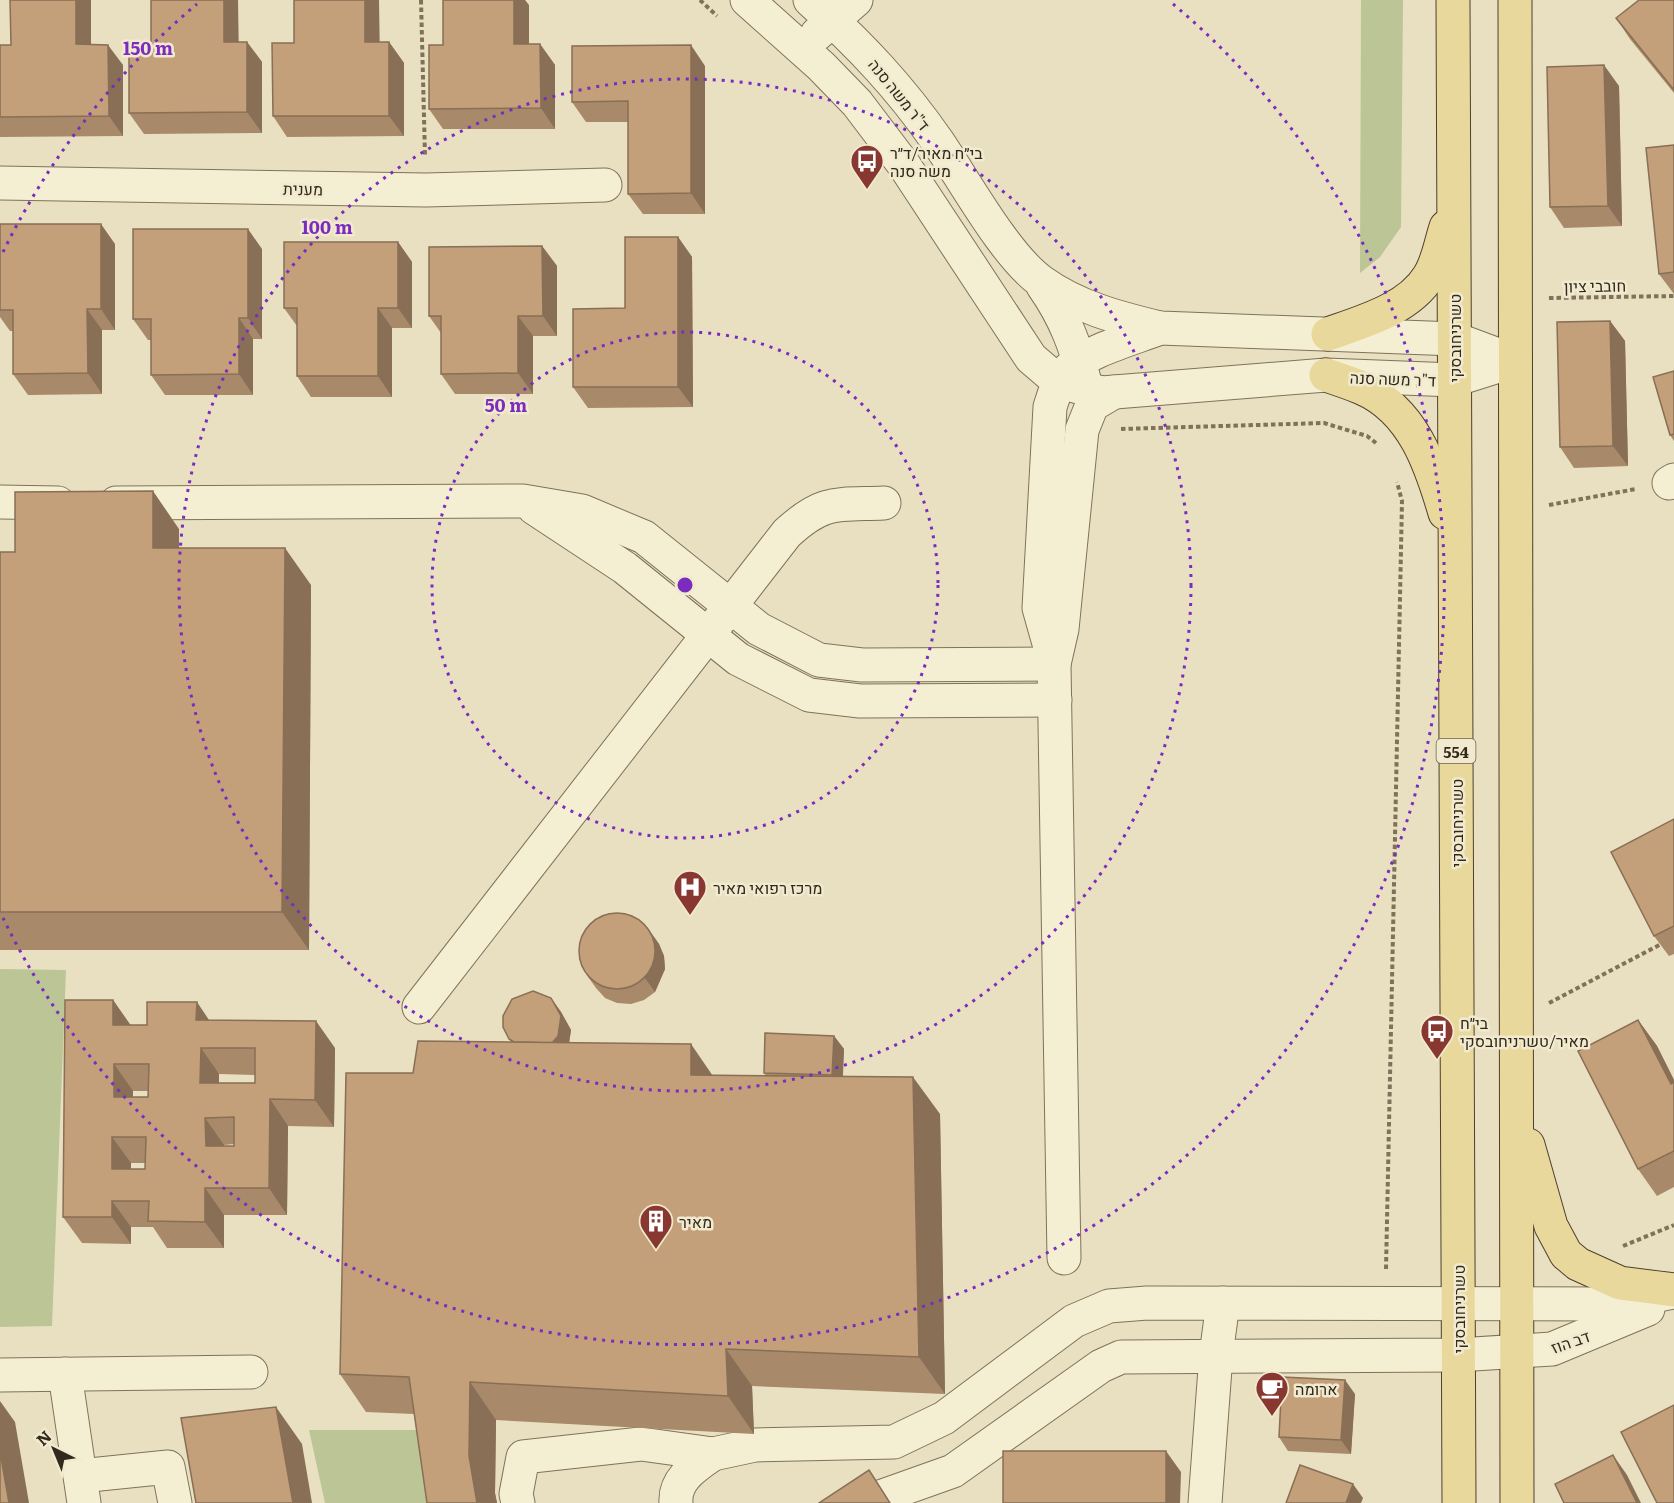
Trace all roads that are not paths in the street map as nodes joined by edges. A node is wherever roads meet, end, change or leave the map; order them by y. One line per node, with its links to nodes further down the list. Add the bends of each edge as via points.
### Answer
1 (747, 0): 5 (street)
2 (1453, 0): 8 (main road, טשרניחובסקי / 554)
3 (1515, 0): 13 (main road)
4 (833, 7): 5 (street); 9 (street, ד"ר משה סנה, via 938,141 999,234)
5 (801, 48): 16 (street, via 857,103 904,165 1031,358)
6 (0, 183): 7 (street, מענית, via 426,190)
7 (605, 185)
8 (1454, 202): 11 (main road, via 1430,275 1415,293 1367,320); 12 (main road, טשרניחובסקי / 554)
9 (1039, 281): 10 (street, ד"ר משה סנה, via 1071,300 1115,317); 16 (street, via 1060,310)
10 (1160, 328): 11 (street, ד"ר משה סנה); 16 (street)
11 (1328, 334): 12 (street, ד"ר משה סנה)
12 (1455, 339): 13 (street, ד"ר משה סנה); 15 (main road, טשרניחובסקי / 554)
13 (1514, 361): 15 (street, ד"ר משה סנה); 26 (main road)
14 (1326, 375): 15 (street, ד"ר משה סנה); 16 (street, ד"ר משה סנה); 20 (main road, via 1364,388 1385,404 1422,445)
15 (1454, 380): 20 (main road, טשרניחובסקי / 554)
16 (1086, 393): 23 (street, via 1062,628); 23 (street, via 1050,407 1039,608)
17 (523, 501): 18 (street); 21 (street, via 582,511 644,537); 22 (street, via 625,568)
18 (0, 502)
19 (884, 503): 21 (street, via 828,505 808,513 767,555)
20 (1455, 550): 30 (main road, טשרניחובסקי / 554)
21 (731, 607): 22 (street); 23 (street, via 759,629 819,660 862,665)
22 (709, 635): 24 (street, via 738,659 809,695 860,701); 25 (street)
23 (1054, 664): 24 (street)
24 (1054, 700): 27 (street)
25 (419, 1007)
26 (1517, 1106): 28 (main road, via 1551,1226 1566,1254 1578,1264 1620,1283); 32 (main road)
27 (1064, 1258)
28 (1674, 1291): 32 (street, דב הוז, via 1612,1304)
29 (1674, 1297): 33 (street, דב הוז, via 1552,1349)
30 (1458, 1302): 31 (street, דב הוז); 32 (street, דב הוז); 35 (main road, טשרניחובסקי / 554)
31 (1223, 1303): 34 (street); 39 (street, דב הוז, via 1109,1306 1074,1321 944,1418 894,1442 755,1444)
32 (1517, 1303): 33 (main road)
33 (1517, 1351): 35 (street, דב הוז); 47 (main road)
34 (1216, 1355): 35 (street, דב הוז); 44 (street, דב הוז, via 1121,1357 1101,1366 952,1471); 45 (street)
35 (1458, 1355): 46 (main road, טשרניחובסקי / 554)
36 (251, 1372): 37 (street)
37 (65, 1374): 38 (street); 40 (street)
38 (0, 1375)
39 (713, 1454): 42 (street, via 641,1444 523,1457); 43 (street, via 687,1473 675,1494)
40 (82, 1489): 41 (street, via 168,1467)
41 (175, 1503)
42 (518, 1503)
43 (676, 1503)
44 (863, 1503)
45 (1205, 1503)
46 (1459, 1503)
47 (1517, 1503)

